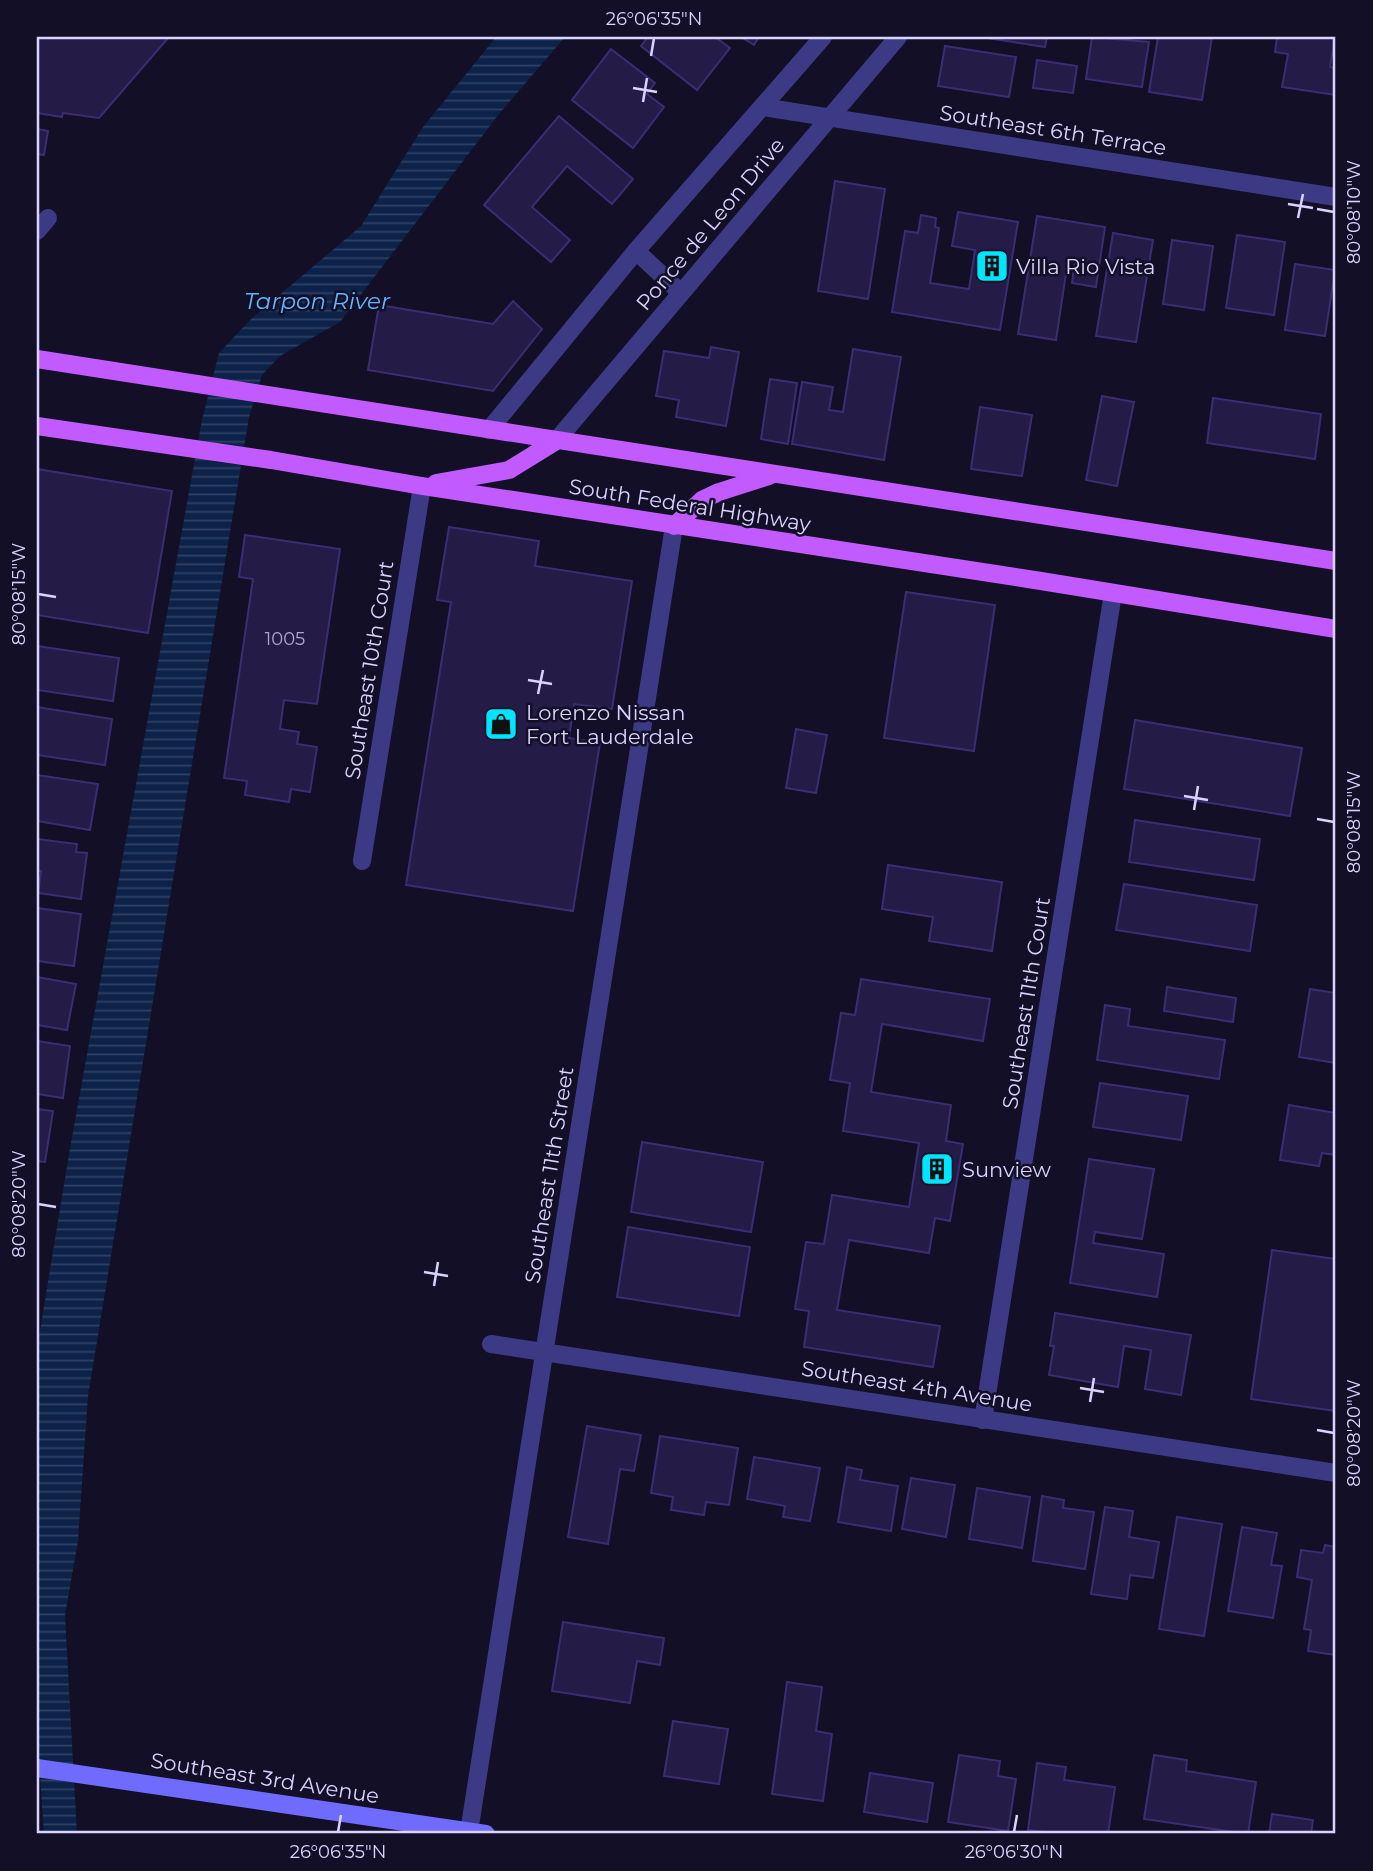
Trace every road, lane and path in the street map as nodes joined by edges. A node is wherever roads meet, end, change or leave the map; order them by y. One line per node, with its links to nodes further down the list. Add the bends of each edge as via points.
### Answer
1 (823, 37): 3 (street, Ponce de Leon Drive)
2 (898, 37): 4 (street, Ponce de Leon Drive)
3 (762, 107): 4 (street, Southeast 6th Terrace); 6 (street, Ponce de Leon Drive)
4 (830, 118): 5 (street, Southeast 6th Terrace); 7 (street, Ponce de Leon Drive)
5 (1336, 197)
6 (636, 251): 7 (street); 10 (street, Ponce de Leon Drive)
7 (681, 293): 11 (street, Ponce de Leon Drive)
8 (37, 359): 10 (main road, South Federal Highway)
9 (37, 426): 13 (main road, South Federal Highway)
10 (489, 430): 11 (main road, South Federal Highway)
11 (556, 441): 12 (main road, South Federal Highway); 13 (main road, via 509,470)
12 (772, 474): 14 (main road, via 702,500); 15 (main road, South Federal Highway)
13 (422, 486): 14 (main road, South Federal Highway); 18 (street, Southeast 10th Court)
14 (674, 526): 16 (main road, South Federal Highway); 20 (street, Southeast 11th Street)
15 (1336, 561)
16 (1113, 593): 17 (main road, South Federal Highway); 21 (street, Southeast 11th Court)
17 (1336, 629)
18 (362, 861)
19 (491, 1344): 20 (street, Southeast 4th Avenue)
20 (544, 1351): 21 (street, Southeast 4th Avenue); 24 (street, Southeast 11th Street)
21 (983, 1420): 22 (street, Southeast 4th Avenue)
22 (1336, 1473)
23 (37, 1768): 24 (main road, Southeast 3rd Avenue)
24 (477, 1833)

